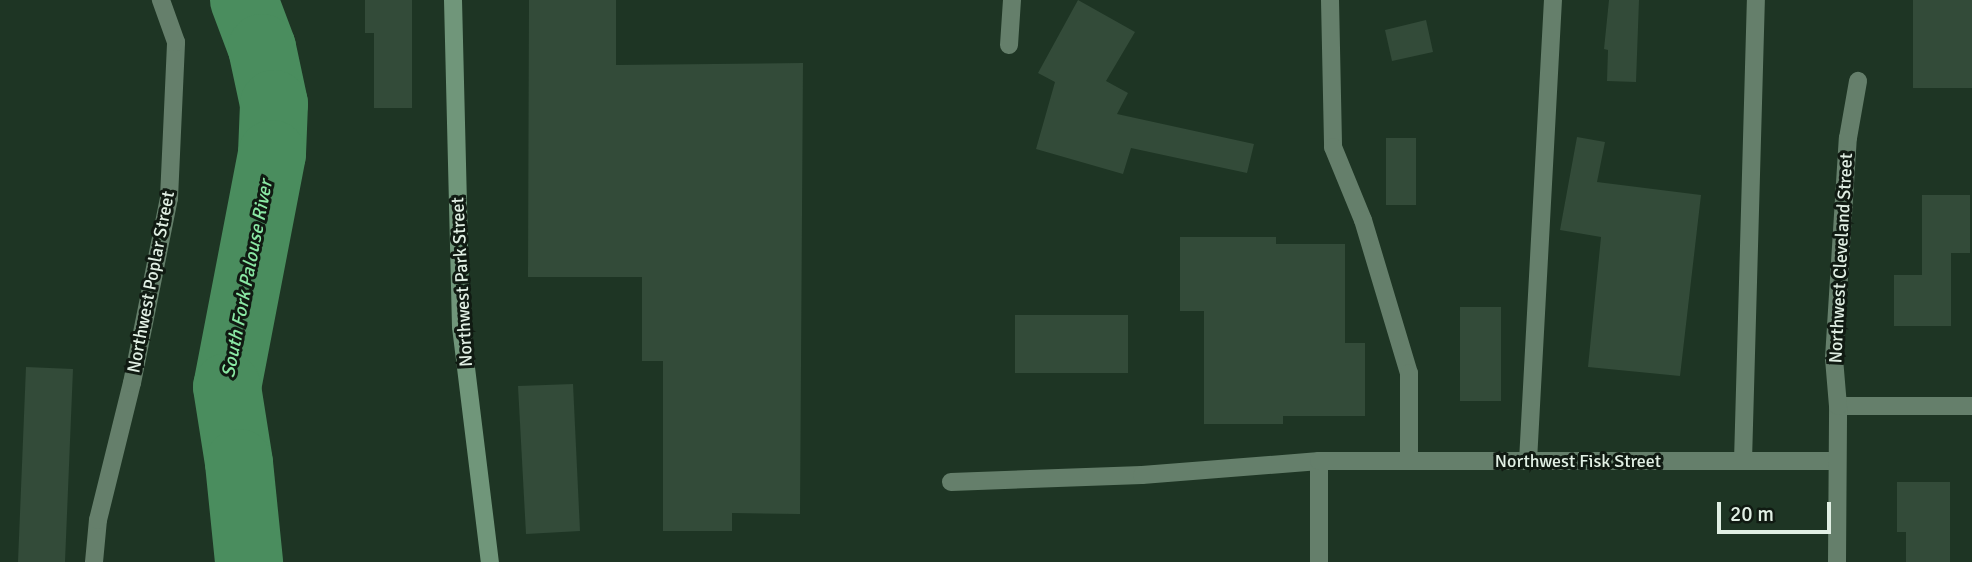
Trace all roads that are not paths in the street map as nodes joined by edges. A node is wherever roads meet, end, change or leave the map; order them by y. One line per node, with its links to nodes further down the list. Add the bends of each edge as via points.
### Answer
1 (161, 0): 17 (street, Northwest Poplar Street, via 176,43 170,198 99,520)
2 (453, 0): 18 (street, Northwest Park Street, via 461,327)
3 (1012, 0): 7 (street)
4 (1330, 0): 11 (street, via 1333,147 1363,220 1409,373)
5 (1553, 0): 13 (street)
6 (1756, 0): 14 (street)
7 (1009, 45)
8 (1858, 81): 9 (street, Northwest Cleveland Street, via 1848,138 1834,358)
9 (1838, 406): 10 (street); 15 (street, Northwest Cleveland Street)
10 (1972, 406)
11 (1409, 460): 12 (street, Northwest Fisk Street); 13 (street, Northwest Fisk Street)
12 (1319, 461): 16 (street, Northwest Fisk Street, via 1142,475); 19 (street)
13 (1528, 461): 14 (street, Northwest Fisk Street)
14 (1743, 461): 15 (street, Northwest Fisk Street)
15 (1837, 461): 20 (street, Northwest Cleveland Street)
16 (951, 482)
17 (94, 562)
18 (490, 562)
19 (1319, 562)
20 (1837, 562)

